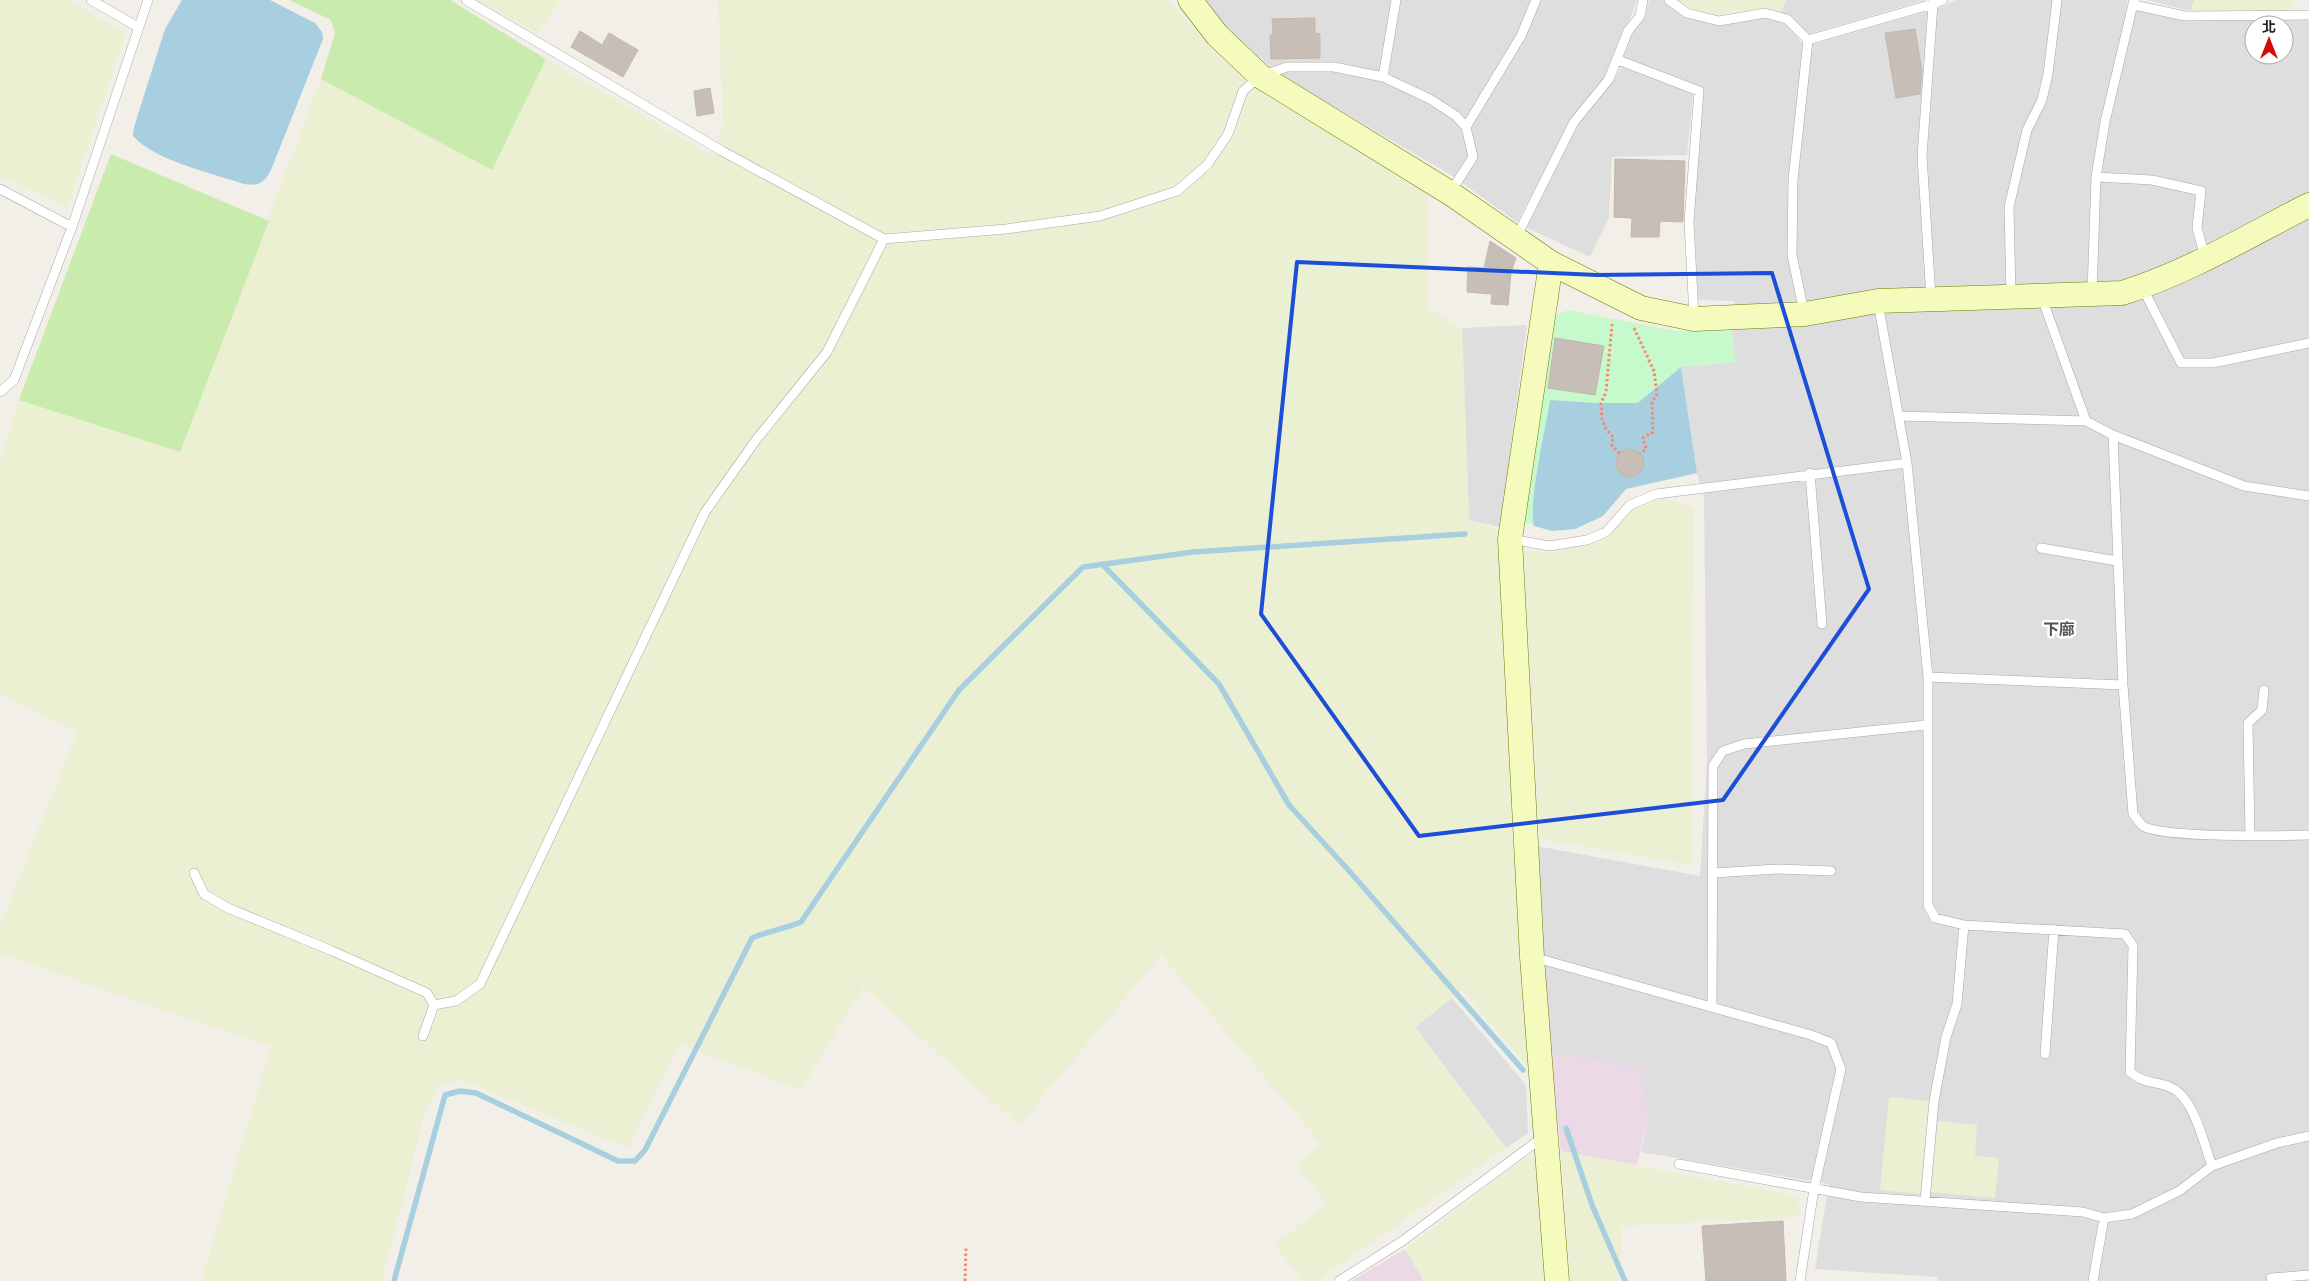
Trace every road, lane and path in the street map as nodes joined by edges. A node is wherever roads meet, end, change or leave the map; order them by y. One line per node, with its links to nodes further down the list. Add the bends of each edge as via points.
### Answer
1 (92, 0): 14 (lane)
2 (148, 0): 14 (lane)
3 (466, 0): 25 (lane, via 722,151)
4 (1190, 0): 17 (street, via 1217,35)
5 (1396, 0): 18 (lane)
6 (1536, 0): 19 (lane, via 1521,36)
7 (1643, 0): 16 (lane, via 1640,16 1628,31)
8 (1669, 0): 15 (lane, via 1687,13 1719,21 1765,13 1787,20)
9 (1943, 0): 11 (lane)
10 (2057, 0): 33 (lane, via 2042,100 2027,130 2009,207)
11 (1933, 2): 15 (lane); 32 (lane, via 1922,156)
12 (2134, 2): 13 (lane, via 2185,16); 20 (lane, via 2105,122)
13 (2309, 15)
14 (138, 27): 24 (lane)
15 (1808, 40): 35 (lane, via 1794,180 1792,255)
16 (1618, 60): 26 (lane, via 1609,79 1574,122); 36 (lane, via 1699,91 1689,222)
17 (1260, 76): 18 (lane, via 1287,67 1334,67); 22 (street); 25 (lane, via 1243,91 1228,134 1207,165 1177,191 1100,216 1006,229)
18 (1383, 77): 19 (lane, via 1430,98)
19 (1466, 127): 22 (lane, via 1474,157)
20 (2096, 177): 27 (lane, via 2152,180 2201,191 2197,228); 30 (lane)
21 (0, 189): 24 (lane)
22 (1450, 192): 26 (street)
23 (2309, 205): 27 (street)
24 (72, 228): 40 (lane, via 14,380)
25 (884, 239): 65 (lane, via 827,352 756,440 705,512 480,984 456,1001)
26 (1515, 240): 28 (street)
27 (2205, 257): 29 (street)
28 (1551, 263): 36 (street, via 1641,308); 49 (street)
29 (2142, 287): 30 (street); 39 (lane, via 2181,363 2213,363)
30 (2091, 296): 31 (street)
31 (2042, 297): 33 (street); 42 (lane)
32 (1931, 298): 33 (street); 34 (street)
33 (2011, 298)
34 (1878, 300): 35 (street); 41 (lane)
35 (1804, 314): 36 (street)
36 (1694, 319)
37 (1612, 324): 44 (path, via 1602,419 1613,437 1612,446)
38 (1634, 328): 45 (path, via 1654,371 1657,394 1652,402 1653,432 1643,438 1646,449)
39 (2309, 343)
40 (0, 392)
41 (1899, 416): 42 (lane); 46 (lane)
42 (2086, 421): 43 (lane)
43 (2113, 435): 48 (lane, via 2244,486); 51 (lane)
44 (1620, 454)
45 (1640, 454)
46 (1907, 463): 47 (lane); 53 (lane)
47 (1810, 473): 49 (lane, via 1656,494 1630,505 1606,532 1587,540 1549,546); 52 (lane)
48 (2309, 496)
49 (1510, 539): 64 (street)
50 (2041, 548): 51 (lane)
51 (2116, 561): 54 (lane)
52 (1822, 624)
53 (1928, 676): 54 (lane); 56 (lane)
54 (2123, 685): 58 (lane, via 2132,814 2143,826 2165,831)
55 (2264, 690): 58 (lane, via 2262,710 2248,723)
56 (1926, 725): 61 (lane, via 1744,744 1723,750 1714,766); 62 (lane, via 1928,905 1935,918)
57 (2309, 835): 58 (lane)
58 (2250, 836)
59 (1831, 871): 61 (lane, via 1778,869)
60 (194, 874): 65 (lane, via 204,894 228,908 427,993)
61 (1713, 874): 66 (lane)
62 (1964, 924): 63 (lane); 74 (lane, via 1957,1004 1946,1037 1934,1102)
63 (2054, 929): 68 (lane); 72 (lane, via 2124,934 2133,946 2130,1072 2140,1081 2172,1087 2181,1095 2192,1111)
64 (1532, 957): 66 (lane); 69 (street)
65 (434, 1005): 67 (lane)
66 (1712, 1007): 73 (lane, via 1831,1043 1841,1069)
67 (423, 1036)
68 (2045, 1054)
69 (1545, 1135): 80 (lane, via 1401,1242); 81 (street)
70 (2309, 1136): 72 (lane, via 2277,1143)
71 (1679, 1164): 73 (lane)
72 (2212, 1166): 75 (lane, via 2180,1191 2132,1214)
73 (1814, 1190): 74 (lane); 82 (lane)
74 (1925, 1201): 75 (lane, via 2083,1212)
75 (2104, 1218): 83 (lane)
76 (966, 1247): 79 (path)
77 (2309, 1275): 78 (lane)
78 (2271, 1278)
79 (965, 1281)
80 (1339, 1281)
81 (1557, 1281)
82 (1800, 1281)
83 (2093, 1281)

